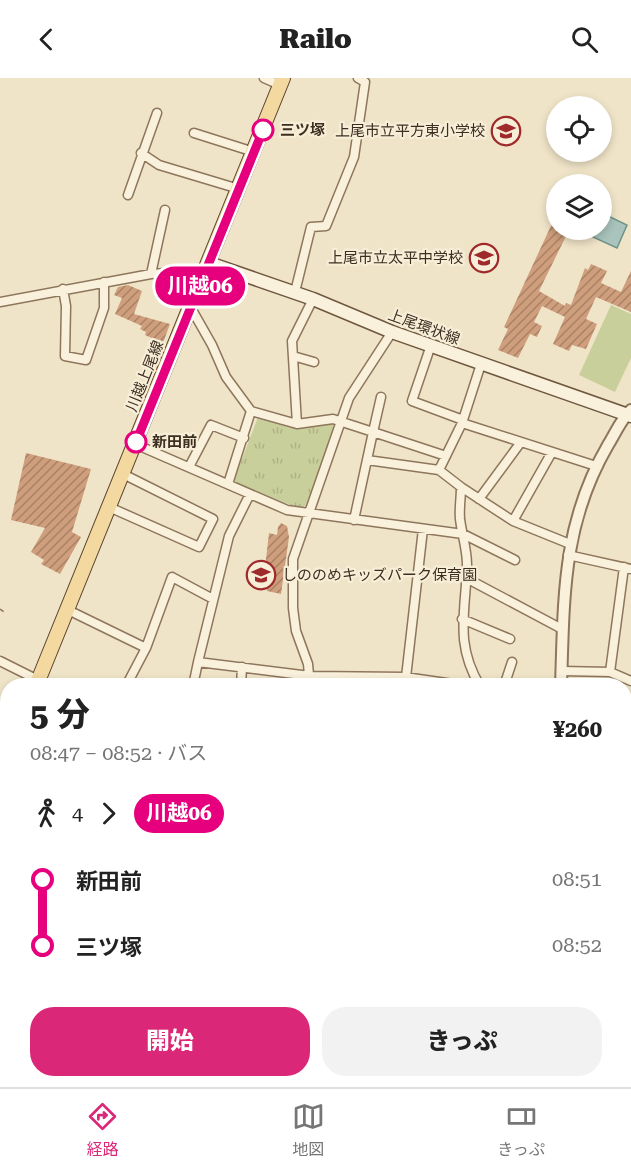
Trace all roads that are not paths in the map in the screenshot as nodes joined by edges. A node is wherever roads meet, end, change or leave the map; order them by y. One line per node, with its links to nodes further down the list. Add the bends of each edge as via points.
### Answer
1 (264, 78): 3 (street)
2 (358, 78): 16 (street, via 365,82 354,157 326,226 311,227)
3 (282, 82): 6 (main road, 川越上尾線)
4 (157, 113): 7 (street)
5 (194, 133): 6 (street)
6 (254, 152): 8 (main road, 川越上尾線)
7 (141, 153): 8 (street, via 159,165); 9 (street)
8 (239, 189): 11 (main road, 川越上尾線)
9 (128, 195)
10 (165, 210): 12 (street)
11 (209, 262): 13 (main road, 川越上尾線); 16 (main road, 上尾環状線)
12 (151, 274): 13 (street, via 181,272); 14 (street)
13 (203, 277): 19 (main road, 川越上尾線)
14 (104, 282): 15 (street); 15 (street, via 104,308 86,360 65,356)
15 (63, 289): 18 (street)
16 (295, 292): 17 (main road, 上尾環状線)
17 (313, 299): 20 (main road, 上尾環状線); 22 (street, via 292,341)
18 (0, 302)
19 (191, 308): 26 (street, via 226,377); 34 (main road, 川越上尾線)
20 (392, 332): 21 (main road, 上尾環状線); 28 (street, via 349,398)
21 (431, 345): 24 (main road, 上尾環状線); 29 (street, via 412,401)
22 (293, 356): 23 (street); 30 (street)
23 (314, 362)
24 (481, 364): 27 (main road, 上尾環状線); 29 (street)
25 (381, 398): 31 (street)
26 (251, 411): 30 (street); 32 (street)
27 (629, 414): 38 (street)
28 (339, 421): 30 (street); 31 (street); 47 (street)
29 (463, 421): 33 (street); 36 (street)
30 (297, 424)
31 (373, 432): 36 (street); 37 (street)
32 (244, 438): 39 (street, via 211,425); 42 (street)
33 (521, 442): 35 (street); 45 (street)
34 (135, 444): 39 (street); 41 (main road, 川越上尾線)
35 (552, 452): 38 (street); 49 (street)
36 (446, 456): 40 (street)
37 (367, 460): 40 (street); 48 (street)
38 (596, 466): 52 (street, via 579,505)
39 (189, 467): 42 (street)
40 (439, 470): 43 (street)
41 (123, 474): 46 (main road, 川越上尾線); 46 (street, via 213,519 199,547)
42 (228, 484): 44 (street)
43 (461, 487): 45 (street); 51 (street)
44 (250, 494): 47 (street, via 287,510); 56 (street, via 229,536)
45 (480, 499): 49 (street)
46 (109, 507): 57 (main road, 川越上尾線)
47 (309, 514): 48 (street); 68 (street, via 292,559 292,584 296,631)
48 (354, 520): 50 (street)
49 (513, 521): 52 (street)
50 (423, 529): 51 (street); 75 (street)
51 (463, 534): 53 (street); 55 (street)
52 (569, 550): 54 (street); 59 (street)
53 (515, 560)
54 (628, 568): 67 (street)
55 (466, 578): 58 (street); 59 (street)
56 (213, 599): 61 (street, via 172,577); 63 (street)
57 (66, 609): 61 (street); 70 (main road, 川越上尾線)
58 (462, 619): 60 (street); 76 (street, via 465,652)
59 (562, 629): 66 (street)
60 (510, 639)
61 (146, 648): 71 (street)
62 (0, 661): 69 (street)
63 (198, 662): 65 (street); 72 (street)
64 (512, 662): 77 (street)
65 (242, 667): 68 (street); 73 (street)
66 (561, 670): 67 (street); 78 (street)
67 (610, 672): 79 (street)
68 (310, 676): 74 (street)
69 (29, 678)
70 (39, 678)
71 (130, 678)
72 (195, 678)
73 (241, 678)
74 (348, 678)
75 (405, 678)
76 (476, 678)
77 (507, 678)
78 (561, 678)
79 (624, 678)

